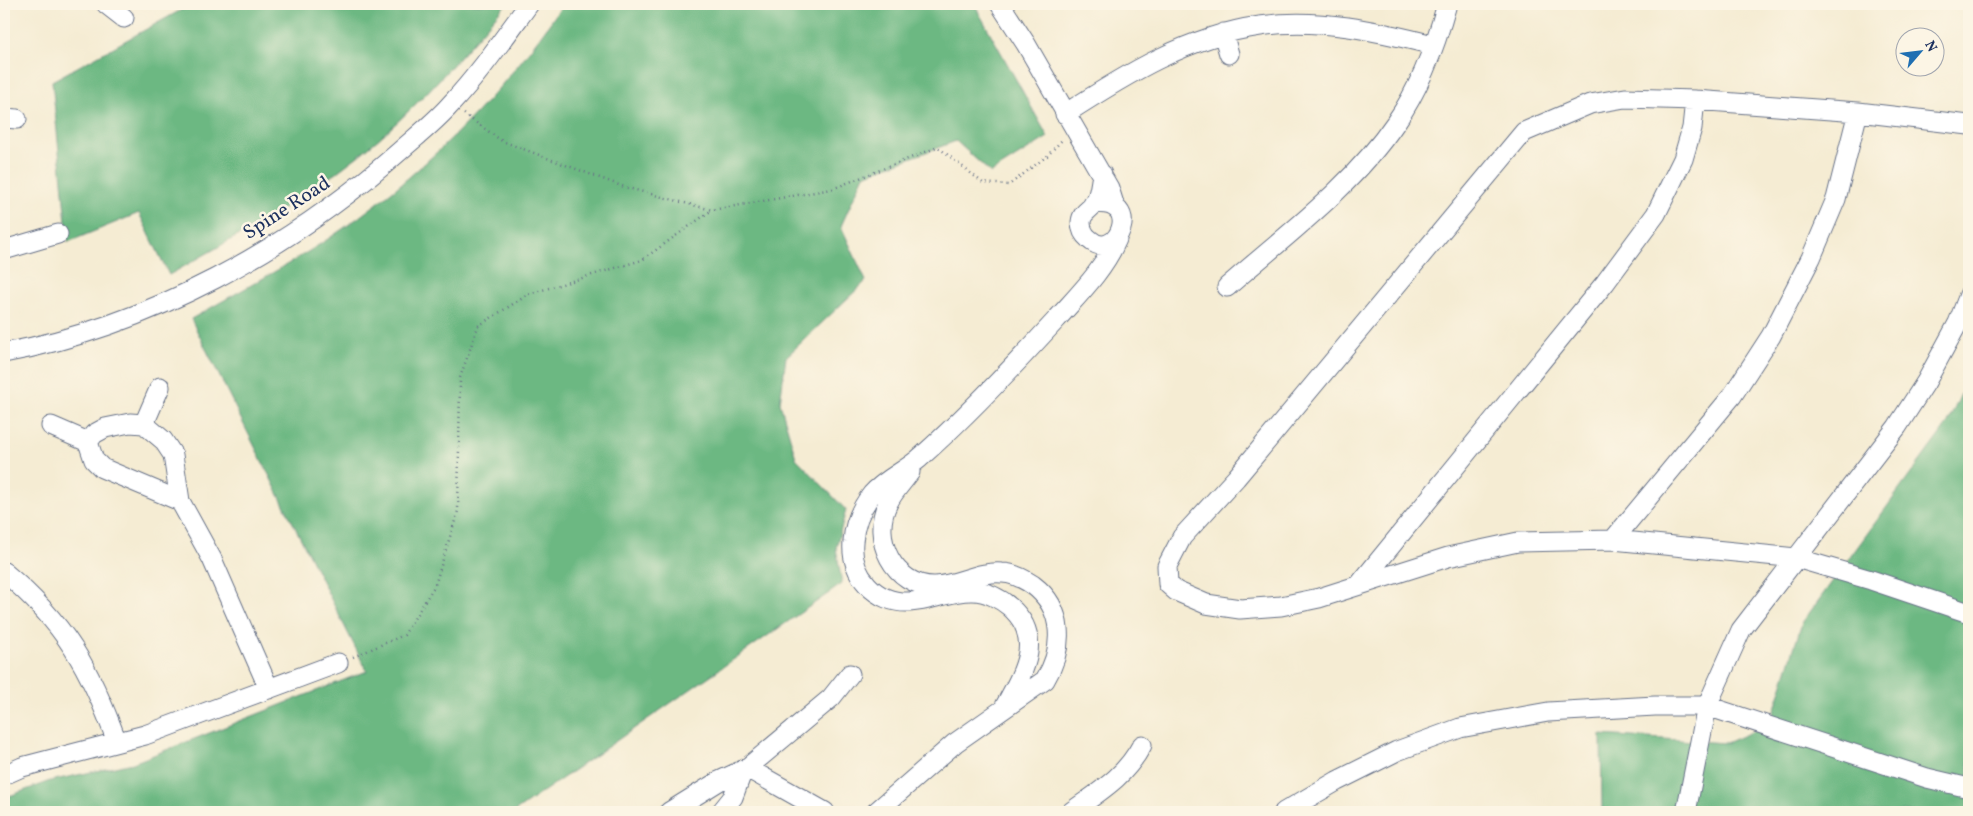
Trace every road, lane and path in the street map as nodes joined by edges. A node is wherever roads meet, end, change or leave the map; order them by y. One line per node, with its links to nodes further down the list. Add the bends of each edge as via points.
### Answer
1 (106, 4): 5 (street)
2 (529, 4): 10 (street, Spine Road)
3 (1000, 4): 12 (street)
4 (1447, 4): 7 (street)
5 (124, 18)
6 (1222, 33): 7 (street, via 1261,25 1300,23 1392,34); 8 (street); 12 (street, via 1147,64 1111,83)
7 (1433, 45): 23 (street, via 1417,87 1397,122 1373,153)
8 (1229, 54)
9 (1695, 100): 11 (street); 35 (street, via 1692,128 1683,159 1656,214 1605,283); 35 (street, via 1625,98 1590,104 1524,132 1236,478 1182,537 1167,566 1166,578 1176,591 1206,604 1240,609 1281,606)
10 (450, 105): 17 (path, via 502,141 624,186); 25 (street, Spine Road, via 368,180 288,236 206,283 128,318 38,347)
11 (1858, 112): 13 (street); 32 (street, via 1836,199 1811,258 1771,336 1732,396)
12 (1069, 121): 14 (street); 17 (path, via 1047,156 1009,185 983,183 938,147 832,189)
13 (1969, 125)
14 (1102, 174): 15 (street, via 1100,190); 16 (street)
15 (1093, 204): 16 (street); 20 (street, via 1084,212 1081,223 1084,234)
16 (1115, 207): 19 (street, via 1123,223)
17 (712, 210): 37 (path, via 642,260 529,294 478,326 460,378 458,511 435,584 404,635)
18 (58, 234): 21 (street)
19 (1117, 239): 20 (street, via 1105,244); 22 (street)
20 (1092, 242): 22 (street)
21 (4, 250)
22 (1096, 274): 30 (street, via 971,411)
23 (1228, 287)
24 (1969, 295): 33 (street, via 1949,340 1897,427)
25 (4, 353)
26 (160, 387): 27 (street)
27 (144, 424): 29 (street, via 104,428); 31 (street, via 163,440 173,455)
28 (51, 426): 29 (street)
29 (88, 442): 31 (street, via 94,460 102,468)
30 (921, 457): 40 (street, via 874,492 863,506 855,523 852,559 869,588 898,602 974,590 1004,602 1016,612 1025,627 1029,652); 40 (street, via 887,504 882,537 893,566 916,582 934,586 984,573 1004,572 1024,579 1039,590 1056,616 1058,651 1052,668 1034,690)
31 (180, 502): 39 (street, via 212,558)
32 (1613, 540): 33 (street); 35 (street, via 1518,542 1448,557)
33 (1796, 558): 36 (street); 41 (street, via 1741,630)
34 (4, 572): 42 (street, via 30,593 60,627 88,670)
35 (1359, 585)
36 (1966, 607)
37 (338, 663): 39 (street)
38 (850, 674): 44 (street, via 831,698)
39 (269, 689): 42 (street, via 145,735)
40 (1005, 706): 50 (street, via 955,743)
41 (1707, 706): 46 (street, via 1928,778); 52 (street, via 1548,712 1460,728 1397,751); 53 (street)
42 (117, 742): 45 (street, via 22,767)
43 (1142, 744): 51 (street, via 1132,763 1118,778)
44 (745, 769): 47 (street); 48 (street, via 733,797); 49 (street)
45 (4, 775)
46 (1969, 788)
47 (669, 812)
48 (721, 812)
49 (825, 812)
50 (876, 812)
51 (1071, 812)
52 (1284, 812)
53 (1686, 812)

